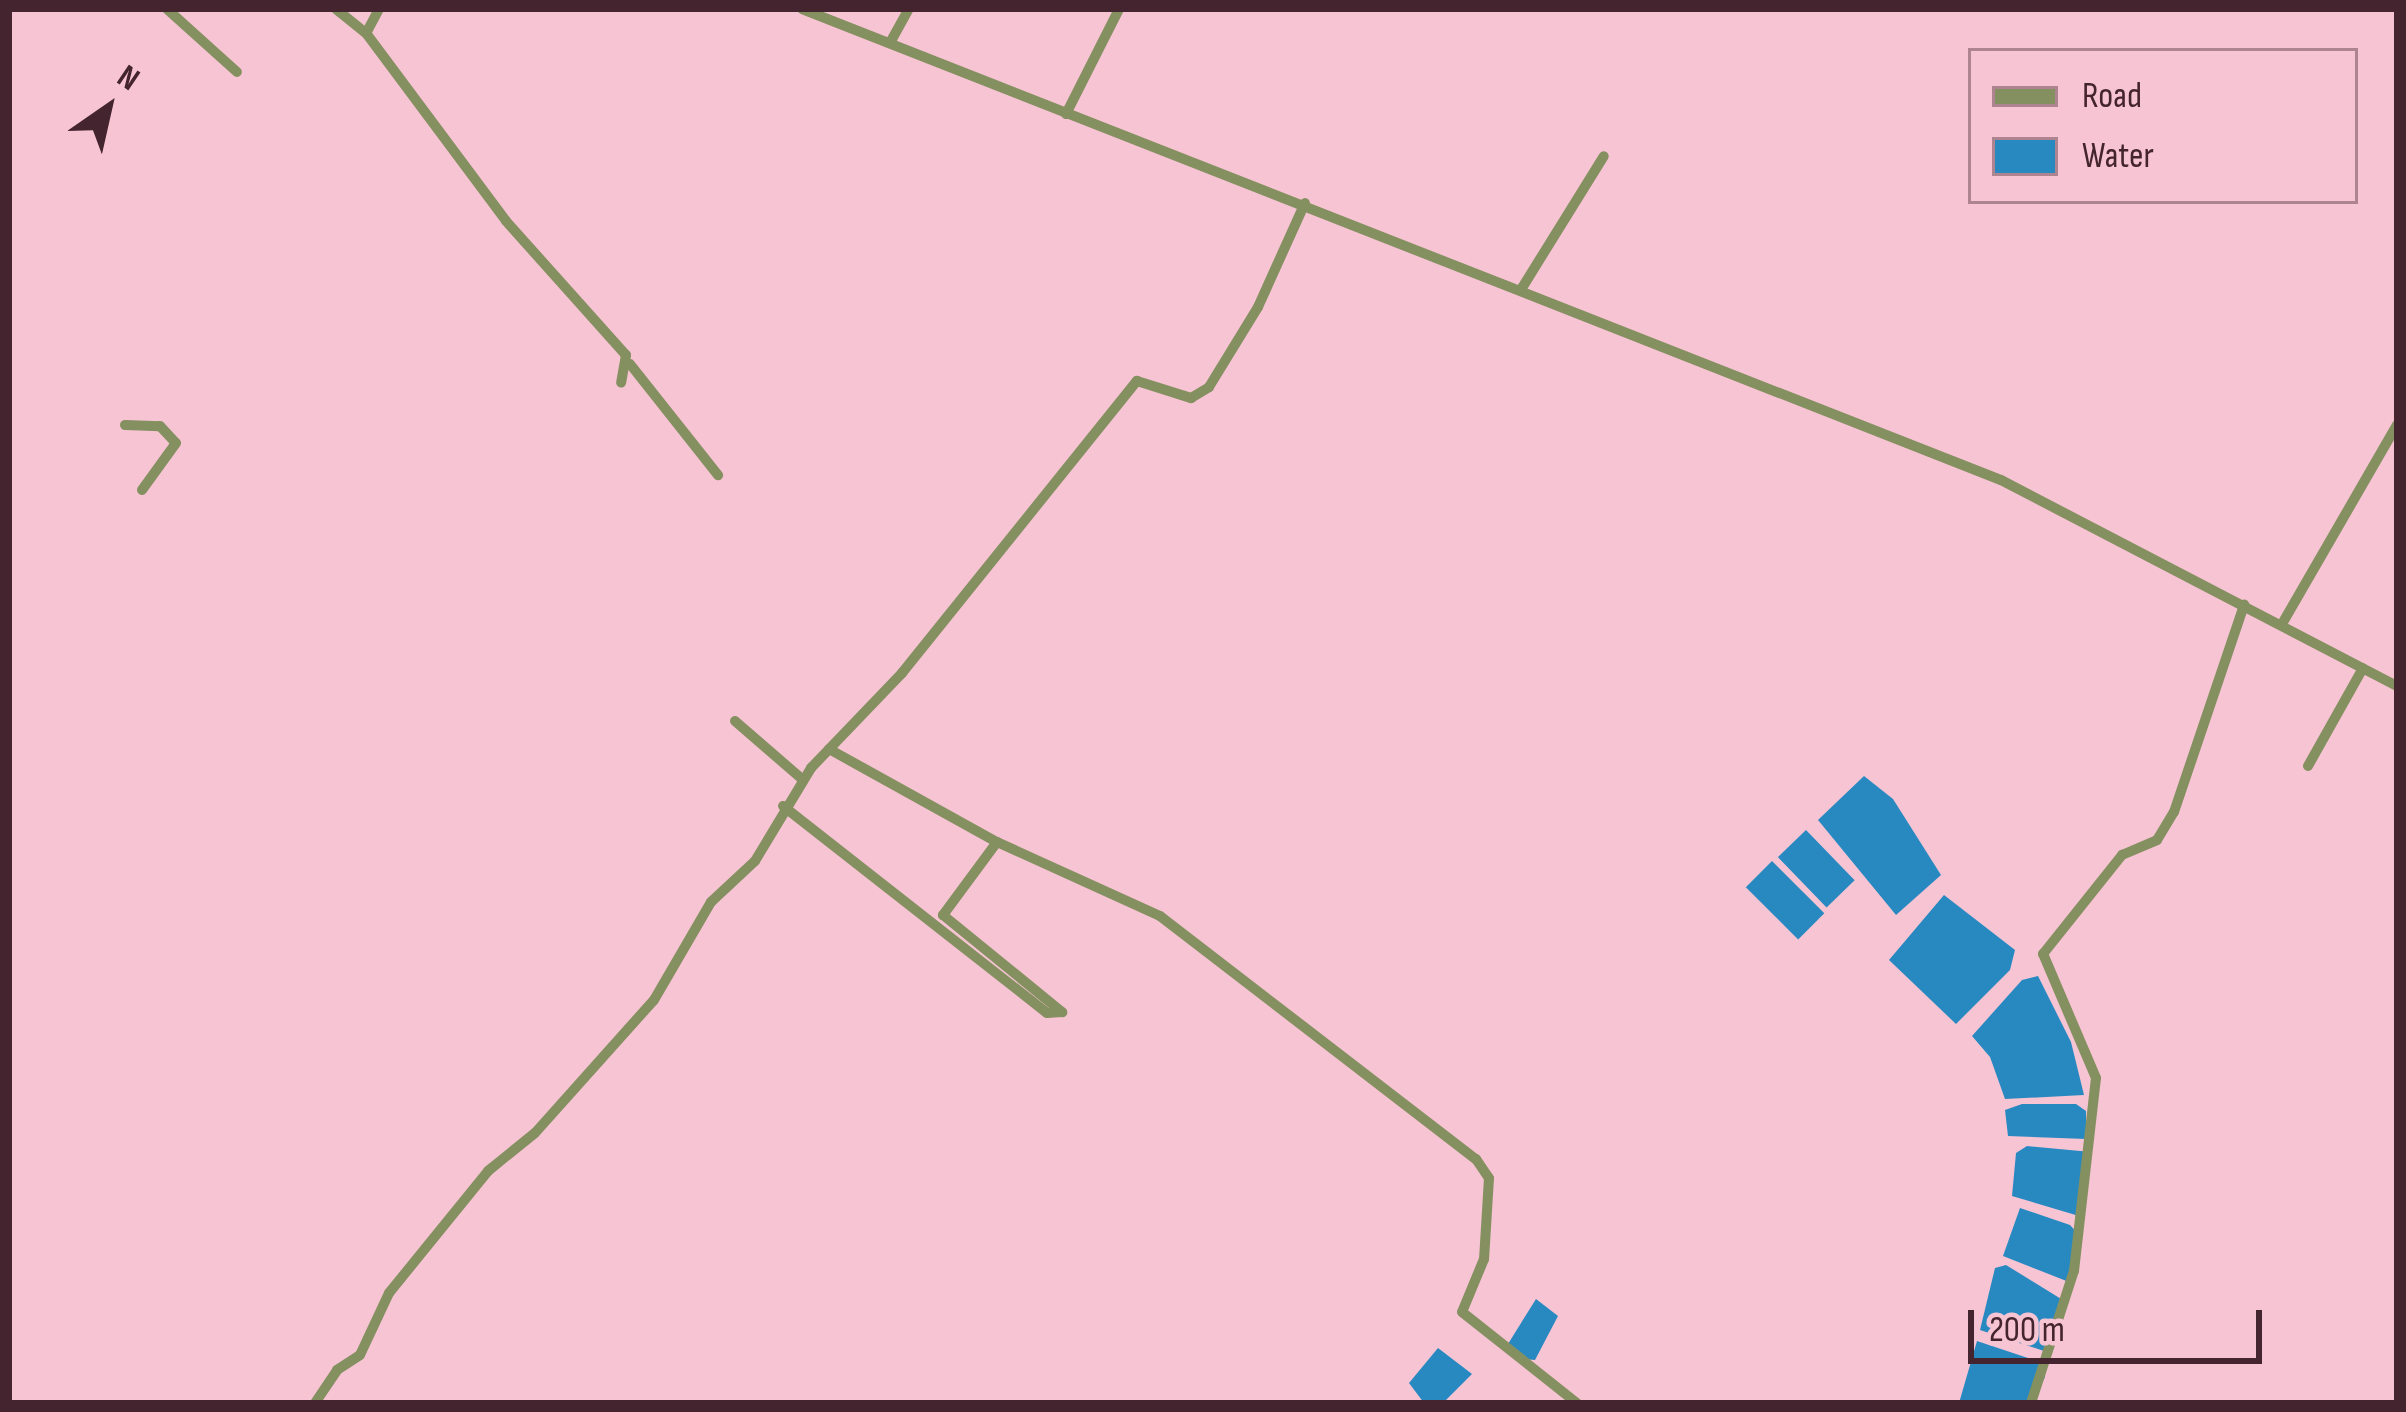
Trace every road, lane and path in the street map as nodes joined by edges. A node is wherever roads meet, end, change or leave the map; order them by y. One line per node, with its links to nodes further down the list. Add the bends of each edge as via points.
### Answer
1 (167, 9): 9 (street)
2 (336, 9): 7 (street)
3 (379, 9): 7 (street)
4 (802, 9): 8 (street)
5 (909, 9): 8 (street)
6 (1119, 9): 10 (street)
7 (366, 33): 14 (street, via 506,221)
8 (891, 41): 10 (street)
9 (237, 72)
10 (1066, 114): 12 (street)
11 (1604, 156): 13 (street)
12 (1305, 203): 13 (street); 25 (street, via 1258,307 1208,387 1191,398 1137,381 902,673)
13 (1522, 288): 20 (street, via 2001,480)
14 (630, 364): 15 (street); 18 (street)
15 (621, 382)
16 (125, 425): 19 (street, via 160,427 176,443)
17 (2397, 425): 21 (street)
18 (718, 475)
19 (142, 490)
20 (2244, 604): 21 (street); 32 (street, via 2174,812 2157,840 2122,855 2043,955 2096,1078 2074,1271)
21 (2282, 624): 22 (street)
22 (2363, 668): 23 (street); 26 (street)
23 (2397, 686)
24 (735, 721): 27 (street)
25 (829, 749): 27 (street); 29 (street)
26 (2308, 766)
27 (802, 779): 28 (street)
28 (783, 806): 29 (street, via 1047,1013 1062,1012 943,915); 30 (street, via 755,861 711,902 654,1000 535,1133 488,1171 389,1293 360,1355 337,1370)
29 (997, 842): 31 (street, via 1160,916 1476,1159 1489,1178 1484,1259 1462,1312)
30 (315, 1403)
31 (1576, 1403)
32 (2031, 1403)

